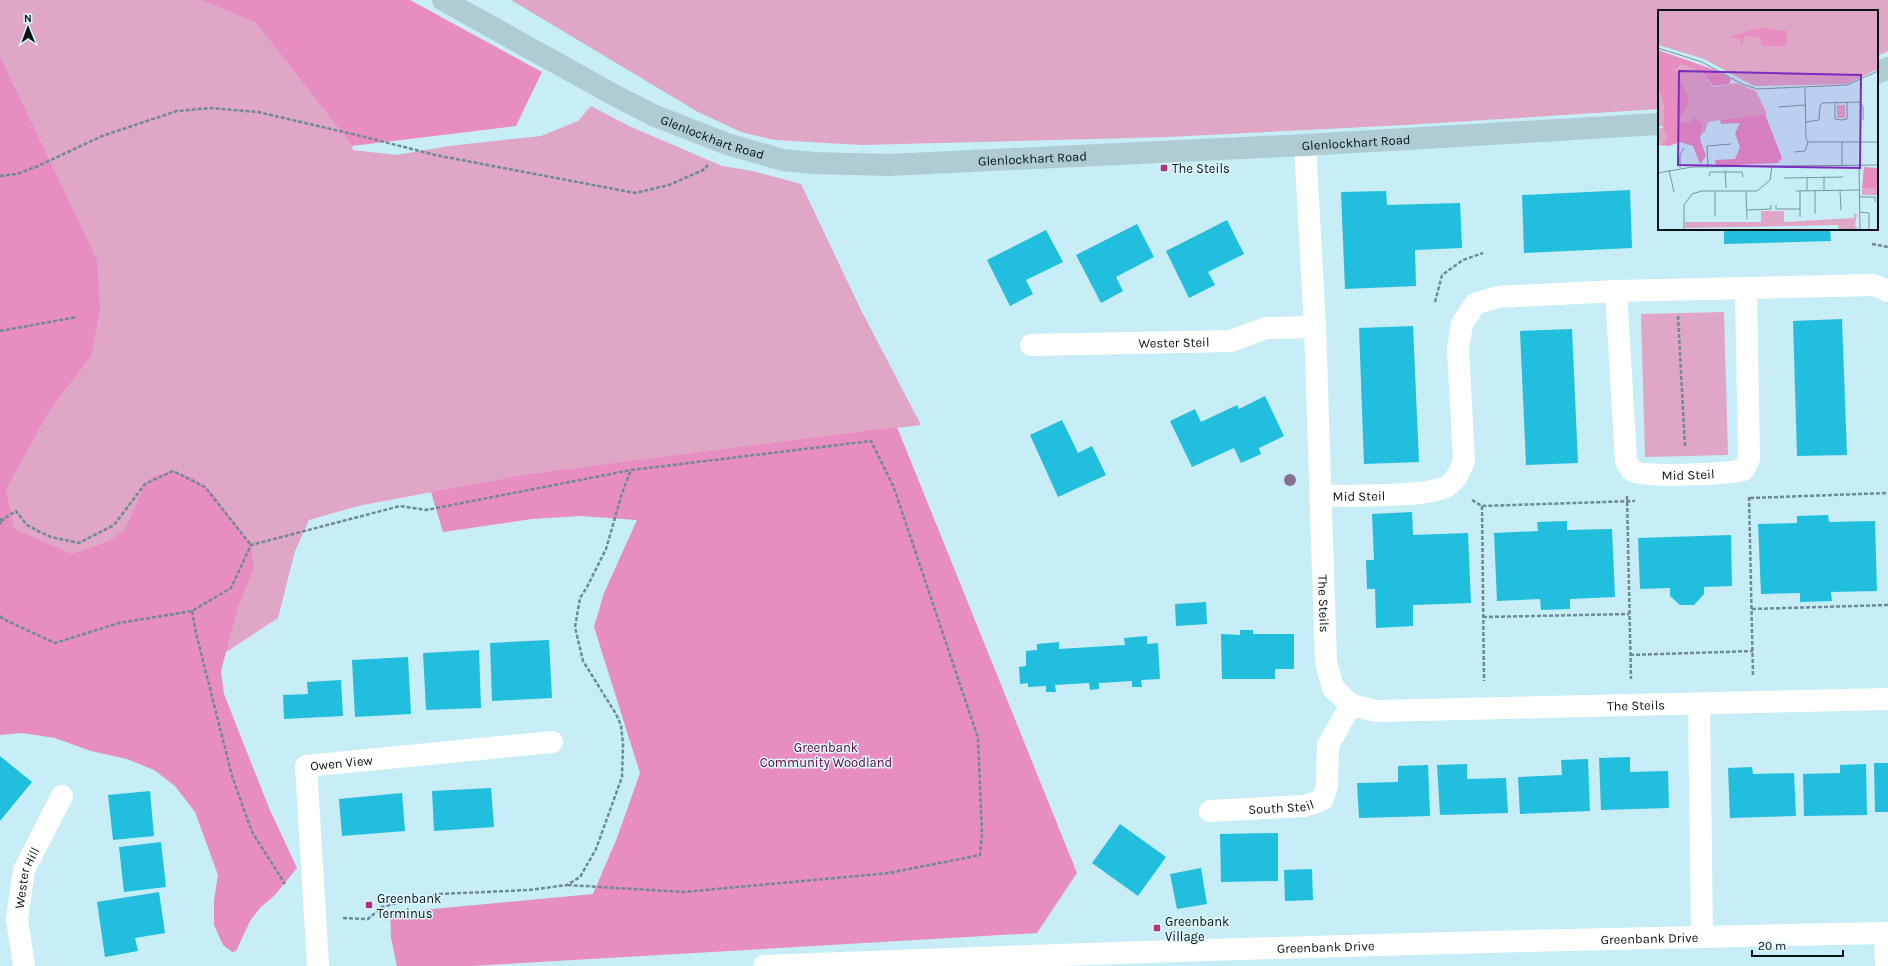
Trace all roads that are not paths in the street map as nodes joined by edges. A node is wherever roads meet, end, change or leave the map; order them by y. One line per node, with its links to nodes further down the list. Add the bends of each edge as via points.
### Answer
1 (443, 0): 5 (street, Glenlockhart Road, via 653,115 727,144 783,160 888,165)
2 (1888, 68): 3 (street)
3 (1878, 73)
4 (1658, 124): 5 (street, Glenlockhart Road)
5 (1305, 145): 9 (street, The Steils)
6 (1746, 288): 7 (street, Mid Steil); 7 (street, Mid Steil, via 1749,459 1743,470 1730,473 1645,475 1632,470 1626,461); 8 (street, Mid Steil, via 1874,285)
7 (1616, 291): 11 (street, Mid Steil, via 1498,297 1475,304 1462,324 1458,349 1464,461 1459,474 1447,486 1427,493)
8 (1888, 291)
9 (1315, 328): 10 (street, Wester Steil, via 1266,328 1231,341); 11 (street, The Steils)
10 (1031, 345)
11 (1320, 496): 14 (street, The Steils, via 1326,662 1333,688)
12 (1888, 699): 13 (street, The Steils)
13 (1699, 704): 14 (street, The Steils, via 1376,711); 19 (street)
14 (1351, 705): 17 (street, South Steil, via 1328,745 1328,786 1322,800 1305,806)
15 (552, 742): 22 (street, Owen View, via 306,766)
16 (62, 796): 21 (street, Wester Hill, via 24,870 17,919)
17 (1210, 811)
18 (1886, 933): 19 (street, Greenbank Drive); 24 (street)
19 (1702, 936): 20 (street, Greenbank Drive)
20 (978, 962): 23 (street, Greenbank Drive)
21 (24, 966)
22 (318, 966)
23 (764, 966)
24 (1886, 966)

